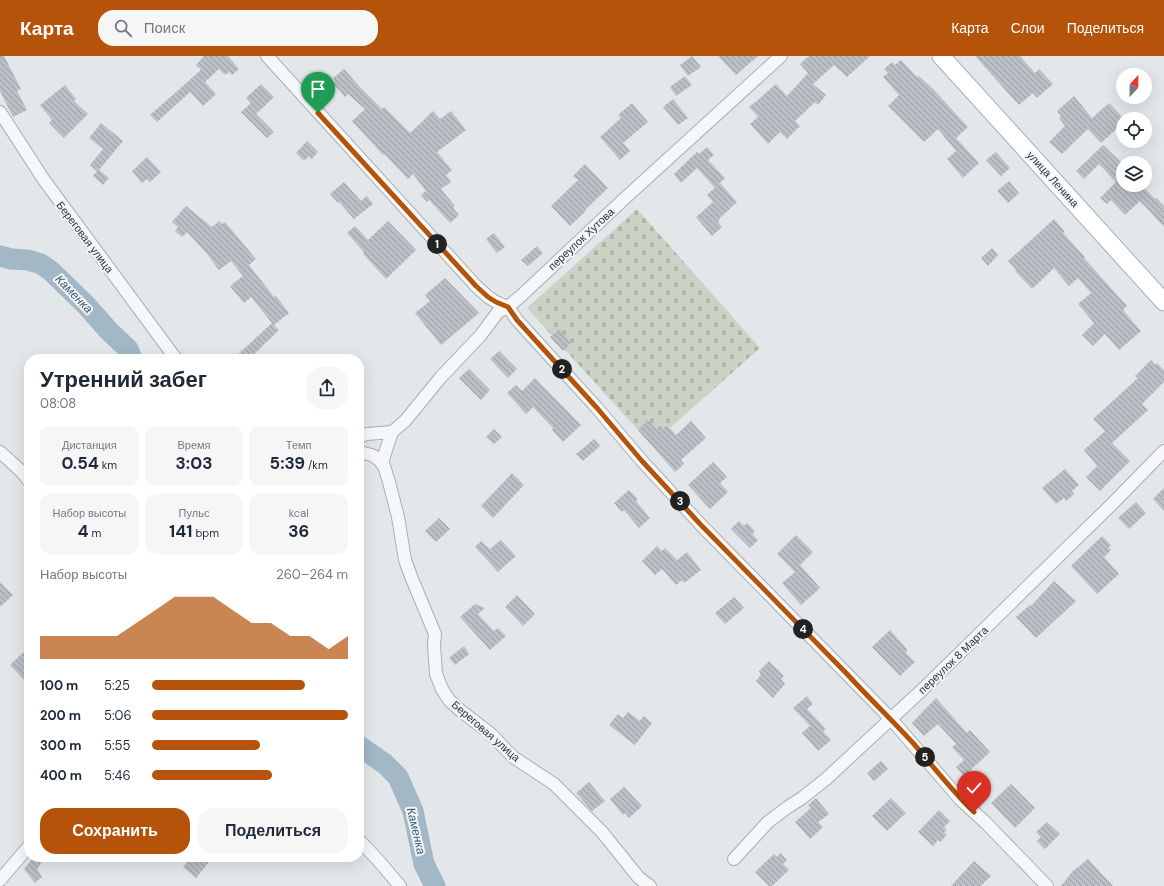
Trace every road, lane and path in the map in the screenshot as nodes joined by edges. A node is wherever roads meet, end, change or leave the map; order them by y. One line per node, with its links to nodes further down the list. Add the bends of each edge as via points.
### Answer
1 (267, 56): 6 (street, via 476,286 488,297)
2 (781, 56): 6 (street, переулок Хутова)
3 (940, 56): 5 (street, улица Ленина)
4 (0, 112): 7 (street, Береговая улица, via 44,180)
5 (1164, 302)
6 (508, 307): 8 (street, переулок Хутова, via 498,312 405,421); 15 (street, via 701,525)
7 (172, 354)
8 (392, 432): 9 (street); 13 (street)
9 (364, 435)
10 (1164, 451): 15 (street, переулок 8 Марта)
11 (0, 452): 14 (street)
12 (364, 453): 13 (street, via 372,455)
13 (382, 464): 21 (street, Береговая улица, via 389,482 405,560 435,634 436,674 442,689 450,700 491,734 513,757 554,784 602,832 630,869)
14 (24, 475)
15 (891, 719): 18 (street, переулок 8 Марта, via 826,779 768,822); 22 (street, via 960,799)
16 (364, 845): 20 (street)
17 (24, 852): 19 (street)
18 (734, 859)
19 (0, 880)
20 (400, 886)
21 (650, 886)
22 (1047, 886)

